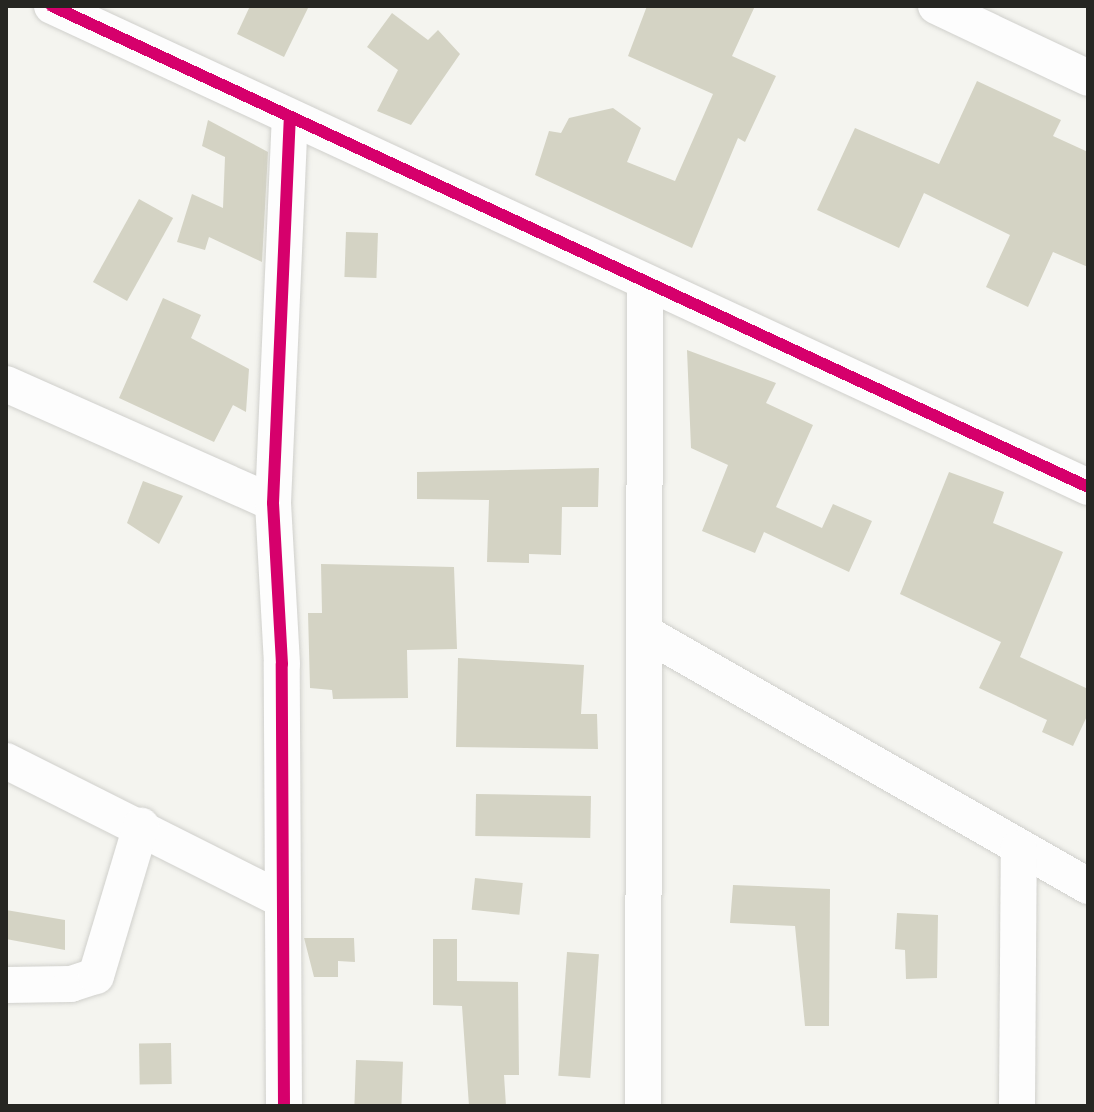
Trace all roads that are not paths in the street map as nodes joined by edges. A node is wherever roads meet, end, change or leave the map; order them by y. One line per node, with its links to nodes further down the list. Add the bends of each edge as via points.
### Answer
1 (52, 6): 4 (street)
2 (936, 6): 3 (street)
3 (1088, 78)
4 (290, 120): 5 (street); 8 (street)
5 (645, 282): 7 (street); 9 (street)
6 (6, 384): 8 (street)
7 (1088, 487)
8 (273, 503): 14 (street, via 282,664)
9 (645, 633): 12 (street); 17 (street)
10 (6, 761): 11 (street)
11 (141, 826): 14 (street); 15 (street, via 96,976 71,984)
12 (1019, 848): 13 (street); 18 (street)
13 (1088, 886)
14 (280, 899): 16 (street)
15 (6, 985)
16 (284, 1106)
17 (643, 1106)
18 (1017, 1106)

